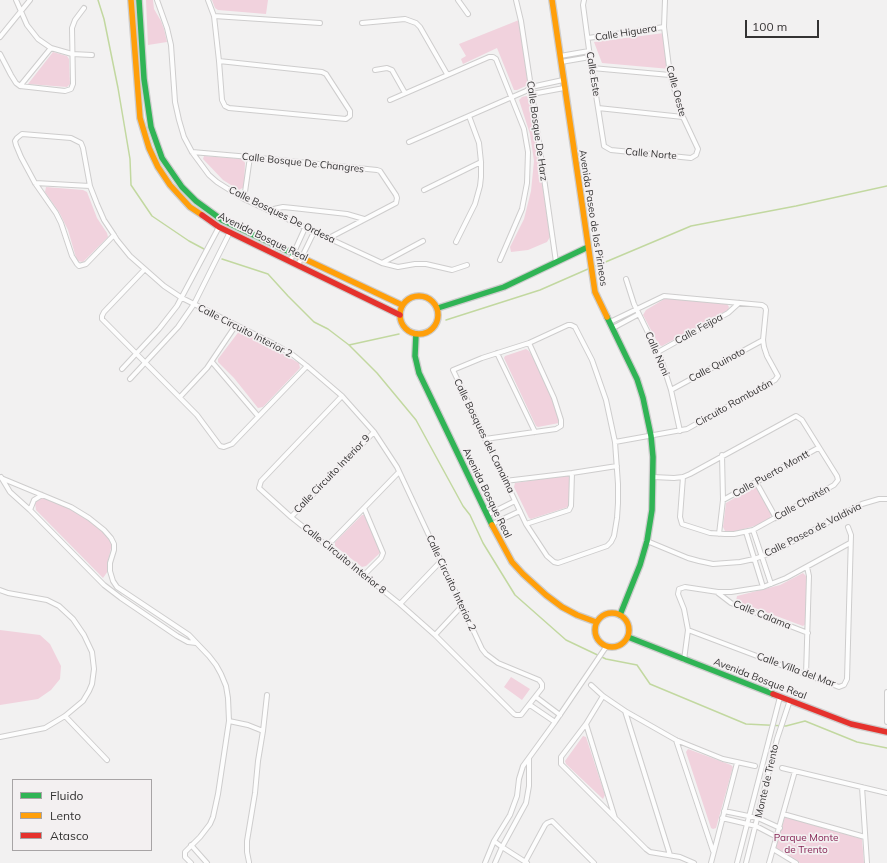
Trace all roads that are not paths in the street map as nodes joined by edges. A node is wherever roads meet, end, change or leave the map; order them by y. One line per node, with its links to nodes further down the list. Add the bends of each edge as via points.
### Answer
1 (16, 0): 13 (street)
2 (30, 0): 13 (street)
3 (131, 0): 24 (street, Avenida Bosque Real)
4 (139, 0): 22 (street, Avenida Bosque Real)
5 (157, 0): 49 (street, Calle Bosques De Ordesa, via 171,45 175,102 179,120)
6 (208, 0): 15 (street)
7 (458, 0): 14 (street)
8 (516, 0): 37 (street, Calle Bosque De Harz)
9 (552, 0): 29 (street, Avenida Paseo de los Pirineos)
10 (584, 0): 20 (street, Calle Este)
11 (665, 0): 18 (street, Calle Oeste)
12 (84, 8): 26 (street, via 73,24)
13 (21, 11): 19 (street); 21 (street, via 32,32)
14 (468, 14)
15 (214, 16): 16 (street); 30 (street)
16 (320, 23)
17 (362, 23): 33 (street, via 405,19 416,23)
18 (664, 27): 20 (street, Calle Higuera); 34 (street, Calle Oeste)
19 (0, 37)
20 (588, 38): 23 (street, Calle Este)
21 (51, 48): 26 (street); 36 (street)
22 (142, 51): 24 (street); 68 (street, Avenida Bosque Real, via 151,127 162,158 182,187 222,220)
23 (589, 51): 28 (street, Calle Este); 29 (street)
24 (135, 52): 59 (street, Avenida Bosque Real, via 140,118 152,154 165,179 183,200)
25 (0, 54): 36 (street)
26 (72, 54): 27 (street); 36 (street, via 71,89 65,91)
27 (92, 54)
28 (590, 57): 29 (street); 31 (street, Calle Este)
29 (560, 59): 35 (street, Avenida Paseo de los Pirineos)
30 (219, 61): 30 (street, via 222,100 227,107 346,119 350,116 350,111 326,74 322,72)
31 (592, 68): 34 (street); 44 (street, Calle Este)
32 (375, 70): 40 (street, via 392,70)
33 (448, 74): 40 (street); 42 (street, via 494,57)
34 (670, 75): 46 (street, Calle Oeste)
35 (563, 80): 37 (street); 38 (street, Avenida Paseo de los Pirineos)
36 (20, 86)
37 (531, 87): 39 (street); 41 (street, Calle Bosque De Harz)
38 (564, 88): 41 (street); 67 (street, Avenida Paseo de los Pirineos)
39 (526, 91): 41 (street); 42 (street)
40 (405, 93): 43 (street)
41 (532, 94): 72 (street, Calle Bosque De Harz)
42 (512, 97): 45 (street); 70 (street, via 526,140 527,183 519,218)
43 (390, 100)
44 (598, 108): 46 (street); 48 (street, Calle Este)
45 (469, 116): 47 (street); 52 (street, via 479,143)
46 (683, 117): 50 (street, Calle Oeste, via 698,149)
47 (409, 142)
48 (606, 148): 50 (street, Calle Norte, via 691,158)
49 (192, 152): 51 (street, Calle Bosque De Changres); 56 (street, Calle Bosques De Ordesa, via 209,175)
50 (696, 155)
51 (250, 157): 56 (street); 58 (street, Calle Bosque De Changres, via 377,170 384,176 397,201)
52 (481, 162): 55 (street); 66 (street, via 480,186 476,200)
53 (35, 183): 54 (street); 54 (street, Calle Circuito Interior 2, via 16,145 15,141 22,134 70,138 81,144); 63 (street, via 56,213 72,256 79,266 86,264)
54 (90, 186): 63 (street, Calle Circuito Interior 2, via 104,220)
55 (424, 190)
56 (244, 199): 57 (street, Calle Bosques De Ordesa)
57 (269, 210): 58 (street, via 294,208 347,214); 60 (street, Calle Bosques De Ordesa)
58 (364, 219): 64 (street)
59 (219, 227): 61 (street, Avenida Bosque Real); 78 (street)
60 (305, 228): 62 (street, Calle Bosques De Ordesa); 68 (street)
61 (230, 232): 71 (street, Avenida Bosque Real); 80 (street)
62 (314, 232): 64 (street, Calle Bosques De Ordesa); 69 (street)
63 (114, 235): 76 (street, Calle Circuito Interior 2)
64 (329, 238): 73 (street, Calle Bosques De Ordesa)
65 (423, 242): 73 (street)
66 (456, 242)
67 (588, 247): 72 (street); 86 (street, Avenida Paseo de los Pirineos, via 595,292)
68 (293, 254): 69 (street, Avenida Bosque Real); 71 (street)
69 (302, 258): 74 (street); 81 (street, Avenida Bosque Real)
70 (500, 260)
71 (290, 261): 74 (street, Avenida Bosque Real)
72 (556, 262): 82 (street, via 504,287)
73 (382, 263): 75 (street, Calle Bosques De Ordesa, via 398,267 426,264 452,270)
74 (298, 265): 85 (street, Avenida Bosque Real)
75 (467, 265)
76 (144, 270): 78 (street, Calle Circuito Interior 2); 94 (street, via 101,318)
77 (626, 279): 83 (street, Calle Noni)
78 (182, 298): 80 (street, Calle Circuito Interior 2); 94 (street, via 168,319)
79 (739, 303): 83 (street, Circuito Rambután, via 664,296); 90 (street, Circuito Rambután, via 765,307); 92 (street, Calle Feijoa, via 728,313)
80 (194, 304): 87 (street, Calle Circuito Interior 2); 95 (street, via 178,327)
81 (402, 305): 82 (street, via 409,298 420,295 431,299); 85 (street)
82 (438, 308): 89 (street, via 436,325 427,332)
83 (636, 309): 84 (street, Calle Noni); 86 (street, Circuito Rambután)
84 (639, 314): 88 (street); 92 (street, Calle Noni)
85 (400, 315): 89 (street, via 402,325)
86 (610, 322): 88 (street, Avenida Paseo de los Pirineos)
87 (236, 325): 96 (street); 97 (street, Calle Circuito Interior 2, via 276,345)
88 (613, 328): 107 (street, Avenida Paseo de los Pirineos, via 637,379)
89 (416, 334): 127 (street, Avenida Bosque Real, via 415,356 419,373)
90 (763, 340): 100 (street, Calle Quinoto); 104 (street, Circuito Rambután, via 767,356 778,374 777,378)
91 (529, 343): 93 (street, Calle Bosques del Canaima); 106 (street, via 548,381 561,420 560,426 556,429); 109 (street, Calle Bosques del Canaima, via 568,324 575,328 596,371 606,400)
92 (658, 352): 100 (street, Calle Noni)
93 (497, 353): 106 (street); 108 (street, Calle Bosques del Canaima, via 453,370)
94 (136, 354): 95 (street); 98 (street)
95 (145, 362): 99 (street); 102 (street)
96 (212, 362): 102 (street); 103 (street)
97 (307, 366): 101 (street, Calle Circuito Interior 2); 103 (street)
98 (122, 369)
99 (130, 378)
100 (671, 390): 104 (street, Calle Noni)
101 (342, 396): 105 (street, Calle Circuito Interior 2); 128 (street, Calle Circuito Interior 8, via 259,485 260,490)
102 (180, 397): 103 (street, via 220,446 224,447 232,444)
103 (258, 416)
104 (680, 431): 107 (street, Circuito Rambután)
105 (374, 432): 113 (street, Calle Circuito Interior 2); 128 (street, Calle Circuito Interior 9)
106 (535, 432): 108 (street)
107 (651, 436): 109 (street, Circuito Rambután); 117 (street, Avenida Paseo de los Pirineos)
108 (485, 439): 118 (street, Calle Bosques del Canaima)
109 (615, 442): 112 (street, Calle Bosques del Canaima)
110 (818, 448): 111 (street, Calle Chaitén, via 802,420 796,416); 119 (street, Calle Puerto Montt); 129 (street, Calle Chaitén, via 838,480 834,485)
111 (722, 455): 115 (street, Calle Chaitén); 122 (street)
112 (617, 466): 114 (street); 131 (street, Calle Bosques del Canaima, via 617,518 613,538 609,544 558,563 547,556)
113 (400, 472): 124 (street); 141 (street, Calle Circuito Interior 2)
114 (572, 473): 118 (street); 131 (street, via 569,510)
115 (682, 476): 117 (street, Calle Chaitén); 135 (street, Calle Chaitén, via 680,522 684,526)
116 (1, 477): 120 (street); 125 (street, via 10,492)
117 (653, 477): 136 (street, Avenida Paseo de los Pirineos, via 652,510)
118 (505, 481): 123 (street, Calle Bosques del Canaima)
119 (756, 482): 122 (street, Calle Puerto Montt); 129 (street)
120 (42, 495): 125 (street, via 34,500); 156 (street, via 71,507 109,534 114,548 110,571 113,581 189,635)
121 (887, 499): 139 (street, Calle Paseo de Valdivia, via 862,504)
122 (723, 500): 135 (street)
123 (515, 501): 126 (street, Calle Bosques del Canaima); 127 (street, Calle Bosques del Canaima)
124 (364, 508): 138 (street); 143 (street, via 383,553)
125 (30, 510): 156 (street, via 104,585 177,636)
126 (520, 511): 130 (street); 131 (street, Calle Bosques del Canaima)
127 (487, 515): 130 (street, Avenida Bosque Real)
128 (291, 517): 138 (street, Calle Circuito Interior 8)
129 (776, 518): 133 (street, Calle Chaitén)
130 (492, 524): 151 (street, Avenida Bosque Real, via 512,562 534,585 562,607)
131 (526, 524)
132 (848, 527): 137 (street, Calle Villa del Mar)
133 (753, 530): 134 (street, Calle Chaitén); 139 (street)
134 (746, 532): 135 (street, Calle Chaitén); 140 (street)
135 (719, 534)
136 (647, 541): 140 (street, Calle Paseo de Valdivia, via 688,558 713,564); 150 (street, Avenida Paseo de los Pirineos, via 634,583)
137 (850, 542): 142 (street); 159 (street, Calle Villa del Mar, via 846,682 840,687)
138 (327, 546): 143 (street, Calle Circuito Interior 8)
139 (762, 557): 140 (street, Calle Paseo de Valdivia); 144 (street)
140 (754, 559): 145 (street)
141 (442, 561): 148 (street); 149 (street, Calle Circuito Interior 2)
142 (807, 567): 144 (street); 153 (street)
143 (364, 575): 148 (street, Calle Circuito Interior 8)
144 (772, 584): 145 (street)
145 (763, 587): 147 (street)
146 (0, 590): 171 (street, via 38,598 59,606 84,635 93,657 92,684 82,701)
147 (718, 592): 152 (street, via 685,587 679,589 678,594); 153 (street, Calle Calama, via 735,605)
148 (400, 604): 154 (street, Calle Circuito Interior 8)
149 (461, 607): 154 (street); 164 (street, Calle Circuito Interior 2, via 486,654 504,666 541,682 542,688)
150 (620, 615): 151 (street, via 609,613); 155 (street, via 628,624)
151 (596, 622): 157 (street, via 594,628 597,640)
152 (688, 630): 158 (street); 159 (street, Calle Villa del Mar)
153 (808, 633): 159 (street)
154 (435, 635): 172 (street, Calle Circuito Interior 8, via 514,714)
155 (628, 637): 157 (street, via 617,647); 158 (street, Avenida Bosque Real)
156 (196, 643): 173 (street, via 221,674 226,686)
157 (606, 647): 170 (street)
158 (684, 660): 165 (street, Avenida Bosque Real)
159 (806, 675)
160 (591, 685): 163 (street)
161 (887, 692): 167 (street)
162 (267, 695): 179 (street)
163 (603, 696): 169 (street); 178 (street)
164 (536, 697): 168 (street, Calle Circuito Interior 2); 170 (street)
165 (780, 697): 166 (street, Avenida Bosque Real); 176 (street, Monte de Trento)
166 (790, 700): 177 (street, Monte de Trento); 180 (street, Avenida Bosque Real, via 851,724)
167 (887, 701): 174 (street)
168 (530, 705): 172 (street, Calle Circuito Interior 2); 175 (street)
169 (625, 711): 182 (street); 207 (street)
170 (560, 715): 175 (street)
171 (65, 716): 181 (street, via 45,728); 184 (street)
172 (519, 716)
173 (229, 721): 179 (street); 203 (street, via 213,817 205,831)
174 (887, 721)
175 (555, 722): 183 (street)
176 (774, 722): 177 (street); 193 (street, Monte de Trento)
177 (781, 723): 195 (street, Monte de Trento)
178 (586, 724): 196 (street); 196 (street, via 561,757 561,764)
179 (263, 731): 209 (street, via 247,841)
180 (887, 732)
181 (0, 737)
182 (676, 740): 185 (street); 206 (street)
183 (529, 758): 202 (street, via 520,772 517,796 510,815); 204 (street, via 526,803)
184 (106, 760)
185 (737, 763): 186 (street); 191 (street)
186 (755, 766)
187 (782, 768): 188 (street)
188 (795, 770): 189 (street); 192 (street)
189 (862, 788): 190 (street); 201 (street)
190 (887, 793)
191 (724, 811): 193 (street); 194 (street)
192 (783, 814): 199 (street); 201 (street)
193 (749, 816): 195 (street); 197 (street, Monte de Trento)
194 (722, 818): 197 (street); 206 (street)
195 (758, 818): 198 (street, Monte de Trento); 199 (street)
196 (615, 819): 207 (street, via 650,852)
197 (748, 824): 198 (street); 217 (street, Monte de Trento)
198 (756, 826): 200 (street); 218 (street, Monte de Trento)
199 (780, 828): 200 (street)
200 (777, 836): 205 (street)
201 (866, 837): 221 (street)
202 (494, 841): 204 (street); 212 (street)
203 (191, 845): 208 (street); 211 (street, via 184,854)
204 (502, 847): 210 (street); 213 (street)
205 (773, 849): 219 (street); 220 (street)
206 (713, 851): 216 (street)
207 (670, 855): 215 (street)
208 (206, 862)
209 (249, 862)
210 (526, 862): 214 (street, via 545,825 552,821)
211 (191, 863)
212 (485, 863)
213 (495, 863)
214 (594, 863)
215 (694, 863)
216 (711, 863)
217 (737, 863)
218 (746, 863)
219 (770, 863)
220 (796, 863)
221 (867, 863)

